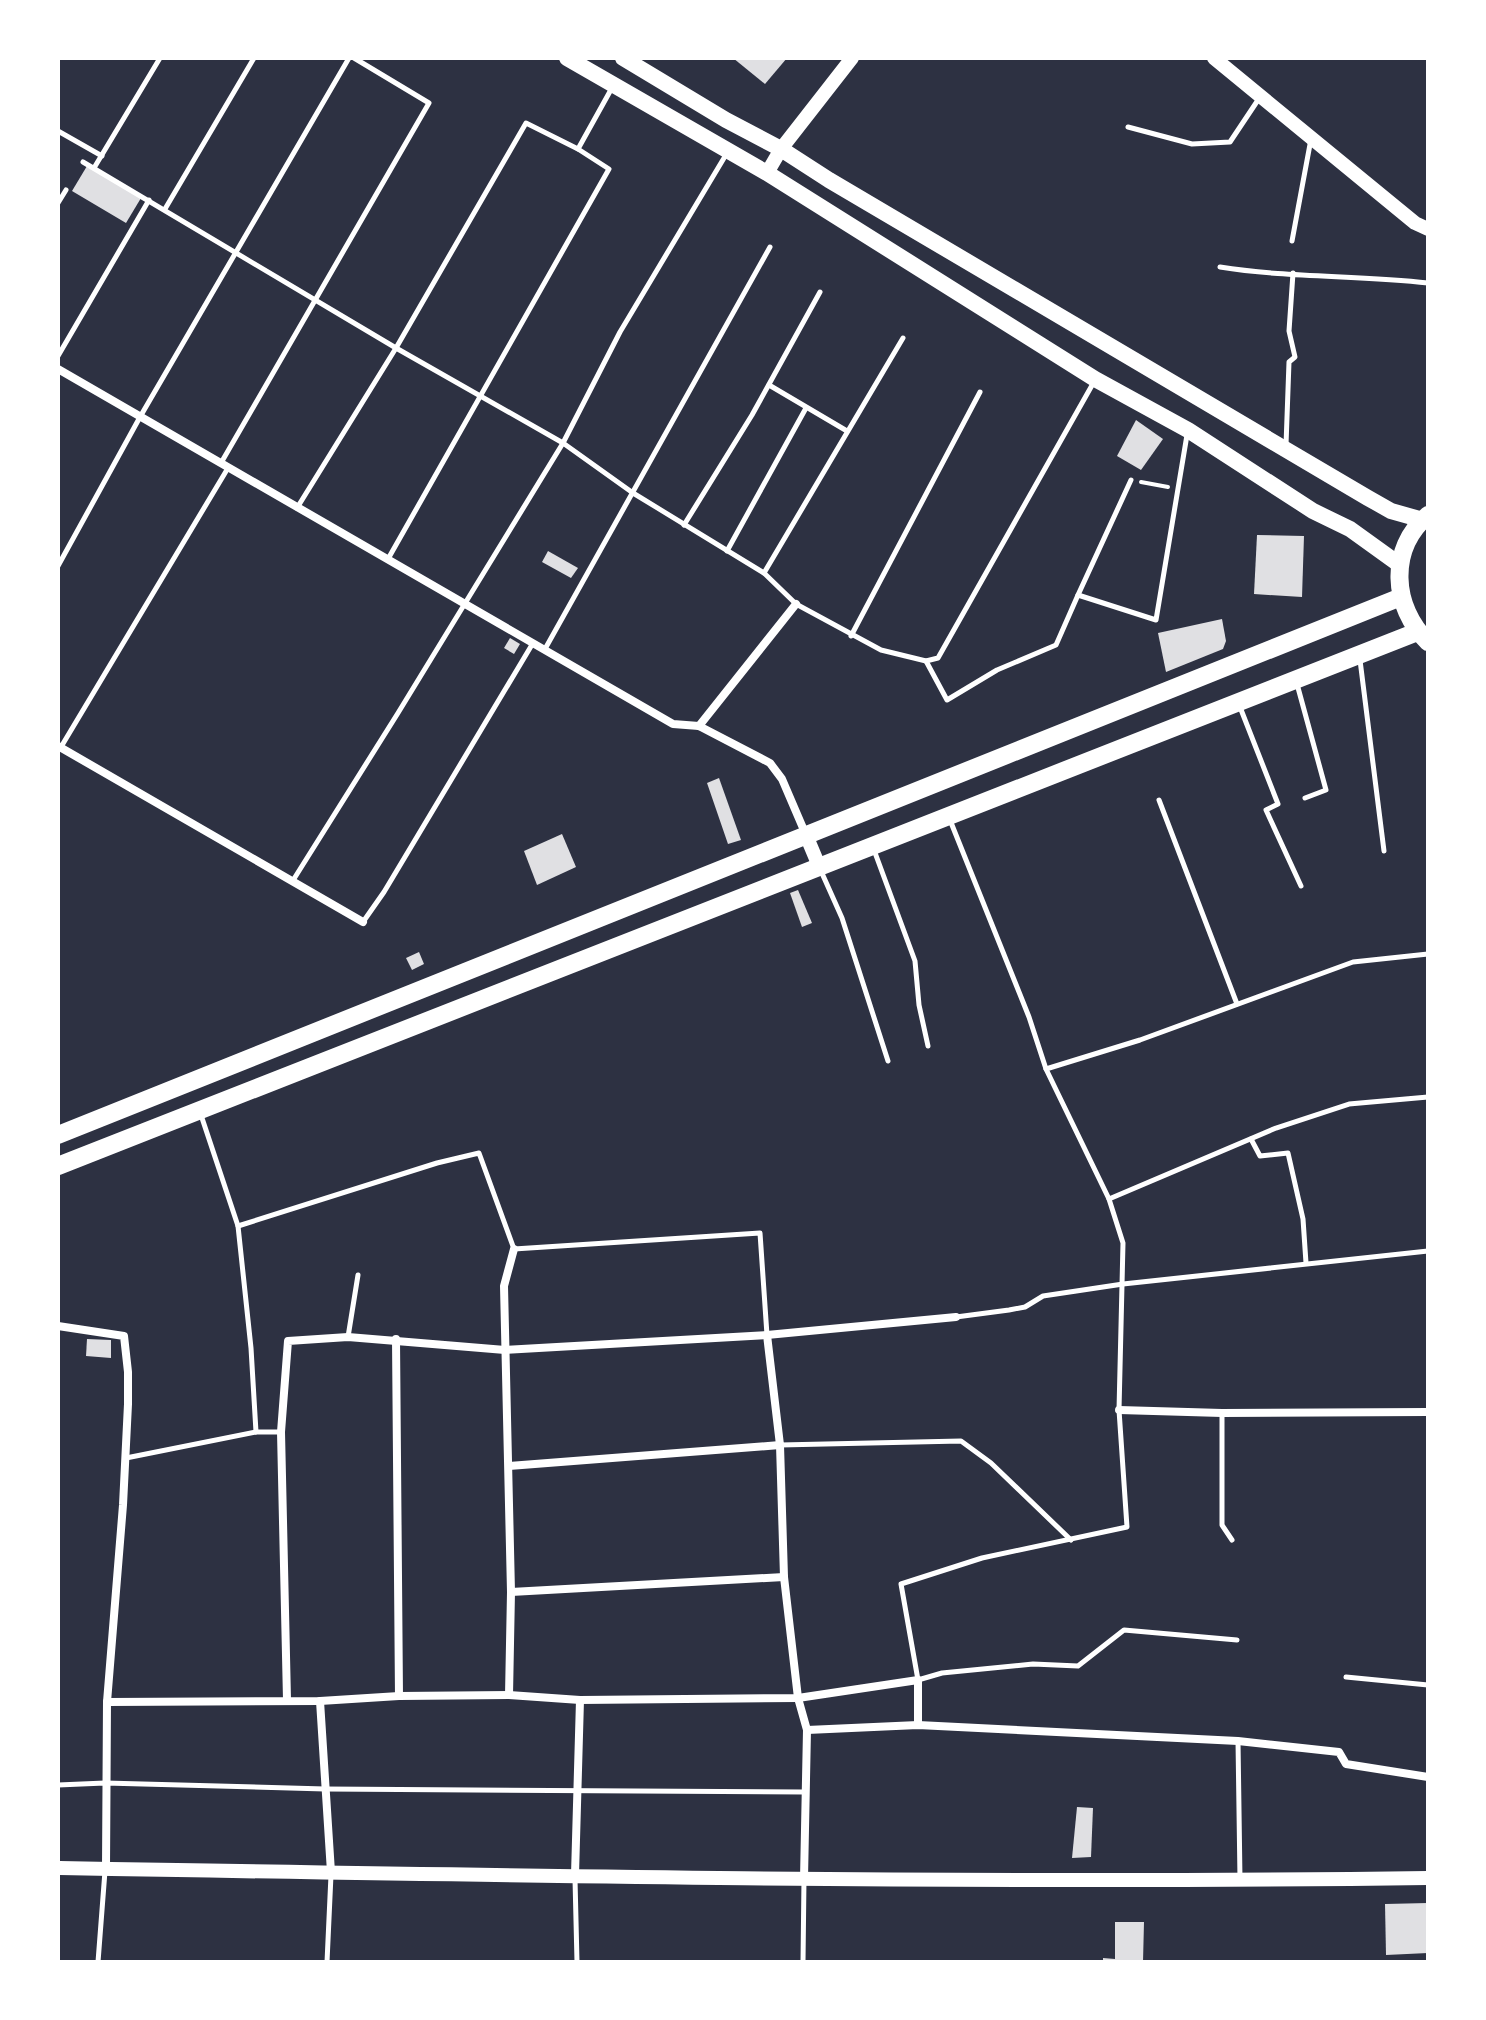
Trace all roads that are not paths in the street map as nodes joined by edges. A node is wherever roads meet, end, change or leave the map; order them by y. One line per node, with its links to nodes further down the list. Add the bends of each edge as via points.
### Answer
1 (160, 58): 16 (lane)
2 (254, 58): 23 (lane)
3 (352, 58): 27 (lane); 32 (lane, via 429,103)
4 (567, 58): 8 (main road)
5 (623, 58): 14 (main road)
6 (852, 58): 14 (street)
7 (1214, 58): 9 (street)
8 (613, 85): 13 (lane); 15 (main road)
9 (1261, 97): 10 (lane, via 1230,142 1192,144); 12 (street)
10 (1128, 127)
11 (58, 131): 16 (lane)
12 (1312, 138): 24 (street); 25 (lane)
13 (578, 149): 34 (lane, via 526,123); 40 (lane, via 609,169)
14 (781, 149): 19 (street); 46 (main road)
15 (728, 152): 19 (main road); 45 (lane, via 620,332)
16 (102, 156): 18 (lane)
17 (83, 162): 18 (lane)
18 (94, 168): 21 (lane)
19 (767, 173): 37 (main road)
20 (66, 190): 22 (lane)
21 (149, 200): 23 (lane); 35 (lane)
22 (58, 203)
23 (165, 209): 27 (lane)
24 (1428, 229)
25 (1292, 241)
26 (770, 247): 49 (lane)
27 (237, 252): 32 (lane); 42 (lane)
28 (1220, 267): 29 (lane)
29 (1293, 273): 30 (lane); 46 (lane, via 1289,331 1295,357 1289,362)
30 (1428, 283)
31 (820, 292): 38 (lane)
32 (315, 299): 34 (lane); 47 (lane)
33 (903, 338): 44 (lane)
34 (396, 348): 40 (lane); 50 (lane)
35 (58, 356)
36 (58, 369): 42 (street)
37 (1095, 379): 43 (main road); 67 (lane, via 938,658)
38 (769, 385): 41 (lane); 52 (lane)
39 (980, 392): 62 (lane)
40 (479, 396): 45 (lane); 54 (lane)
41 (806, 408): 44 (lane); 53 (lane)
42 (140, 417): 47 (street); 56 (lane)
43 (1188, 430): 55 (main road); 58 (lane, via 1156,620)
44 (847, 431): 57 (lane)
45 (563, 443): 49 (lane); 60 (lane)
46 (1286, 449): 51 (main road, via 1391,511)
47 (224, 466): 50 (street); 71 (lane)
48 (1131, 480): 58 (lane)
49 (633, 493): 52 (lane); 65 (lane)
50 (297, 508): 54 (street)
51 (1425, 517): 55 (main road, via 1407,542)
52 (684, 525): 53 (lane)
53 (727, 551): 57 (lane)
54 (387, 560): 60 (street)
55 (1400, 565): 59 (main road)
56 (58, 566)
57 (764, 573): 61 (lane)
58 (1078, 595): 67 (lane, via 1056,645 997,670 947,700)
59 (1401, 597): 63 (main road); 75 (main road)
60 (464, 604): 64 (street); 79 (lane)
61 (796, 604): 62 (lane); 70 (street)
62 (851, 636): 67 (lane)
63 (1423, 637): 66 (main road)
64 (533, 643): 65 (street); 81 (lane)
65 (544, 650): 70 (street, via 673,724)
66 (1359, 655): 68 (main road); 77 (lane)
67 (926, 661)
68 (1296, 680): 69 (main road); 72 (lane, via 1326,790)
69 (1238, 703): 74 (main road); 80 (lane, via 1278,804 1266,810)
70 (699, 726): 75 (street, via 770,763)
71 (60, 747): 79 (street)
72 (1305, 798)
73 (1159, 800): 83 (lane)
74 (948, 816): 76 (main road); 86 (lane)
75 (806, 835): 78 (street); 89 (main road)
76 (872, 845): 78 (main road); 84 (lane, via 915,961)
77 (1384, 851)
78 (819, 866): 85 (lane, via 842,918); 88 (main road)
79 (292, 882): 81 (street)
80 (1301, 886)
81 (363, 922)
82 (1428, 954): 83 (lane, via 1353,962)
83 (1237, 1004): 86 (lane)
84 (928, 1046)
85 (888, 1061)
86 (1046, 1069): 92 (lane)
87 (1428, 1097): 90 (lane, via 1349,1104)
88 (199, 1109): 91 (main road); 93 (lane)
89 (58, 1135)
90 (1251, 1139): 92 (lane); 96 (lane, via 1260,1156 1288,1153 1303,1219)
91 (58, 1166)
92 (1109, 1199): 98 (lane, via 1123,1243)
93 (238, 1226): 94 (lane, via 479,1153); 108 (lane)
94 (514, 1249): 101 (lane, via 760,1233); 104 (street, via 504,1286)
95 (1428, 1251): 96 (lane)
96 (1306, 1263): 98 (lane)
97 (358, 1275): 102 (lane)
98 (1123, 1284): 99 (lane); 105 (lane)
99 (956, 1317): 101 (street)
100 (58, 1326): 111 (street, via 124,1336)
101 (767, 1335): 104 (street); 110 (street)
102 (348, 1337): 103 (street); 109 (street, via 288,1341)
103 (396, 1339): 104 (street); 122 (street)
104 (505, 1350): 112 (street)
105 (1119, 1410): 107 (street); 113 (lane, via 1127,1527)
106 (1428, 1412): 107 (street)
107 (1222, 1413): 114 (lane, via 1222,1525)
108 (256, 1432): 109 (lane); 111 (lane)
109 (281, 1432): 124 (street)
110 (780, 1445): 112 (street); 113 (lane, via 961,1441); 115 (street)
111 (125, 1458): 127 (street)
112 (509, 1466): 116 (street)
113 (1072, 1540): 119 (lane, via 982,1558 901,1584)
114 (1232, 1540)
115 (784, 1577): 116 (street); 123 (street)
116 (511, 1592): 121 (street)
117 (1237, 1640): 119 (lane, via 1124,1630 1078,1666 1033,1664)
118 (1346, 1677): 120 (lane)
119 (918, 1680): 123 (street); 128 (street)
120 (1428, 1685)
121 (509, 1695): 122 (street); 125 (street)
122 (399, 1696): 126 (street)
123 (798, 1698): 125 (street); 129 (street)
124 (287, 1700): 126 (street); 127 (street)
125 (580, 1700): 135 (street)
126 (320, 1701): 134 (street)
127 (107, 1702): 132 (street)
128 (918, 1725): 129 (street); 130 (street)
129 (807, 1730): 136 (street)
130 (1238, 1741): 131 (street, via 1339,1752 1346,1764); 143 (lane)
131 (1428, 1777)
132 (105, 1783): 133 (lane); 134 (lane); 138 (street)
133 (58, 1785)
134 (325, 1789): 135 (lane); 139 (street)
135 (575, 1792): 136 (lane); 140 (street)
136 (804, 1792): 142 (street)
137 (58, 1868): 138 (street)
138 (106, 1868): 139 (street); 144 (lane)
139 (331, 1872): 140 (street); 145 (lane)
140 (575, 1875): 142 (street); 146 (lane)
141 (1428, 1878): 143 (street)
142 (804, 1879): 143 (street); 147 (lane)
143 (1240, 1880)
144 (98, 1962)
145 (327, 1962)
146 (577, 1962)
147 (803, 1962)

